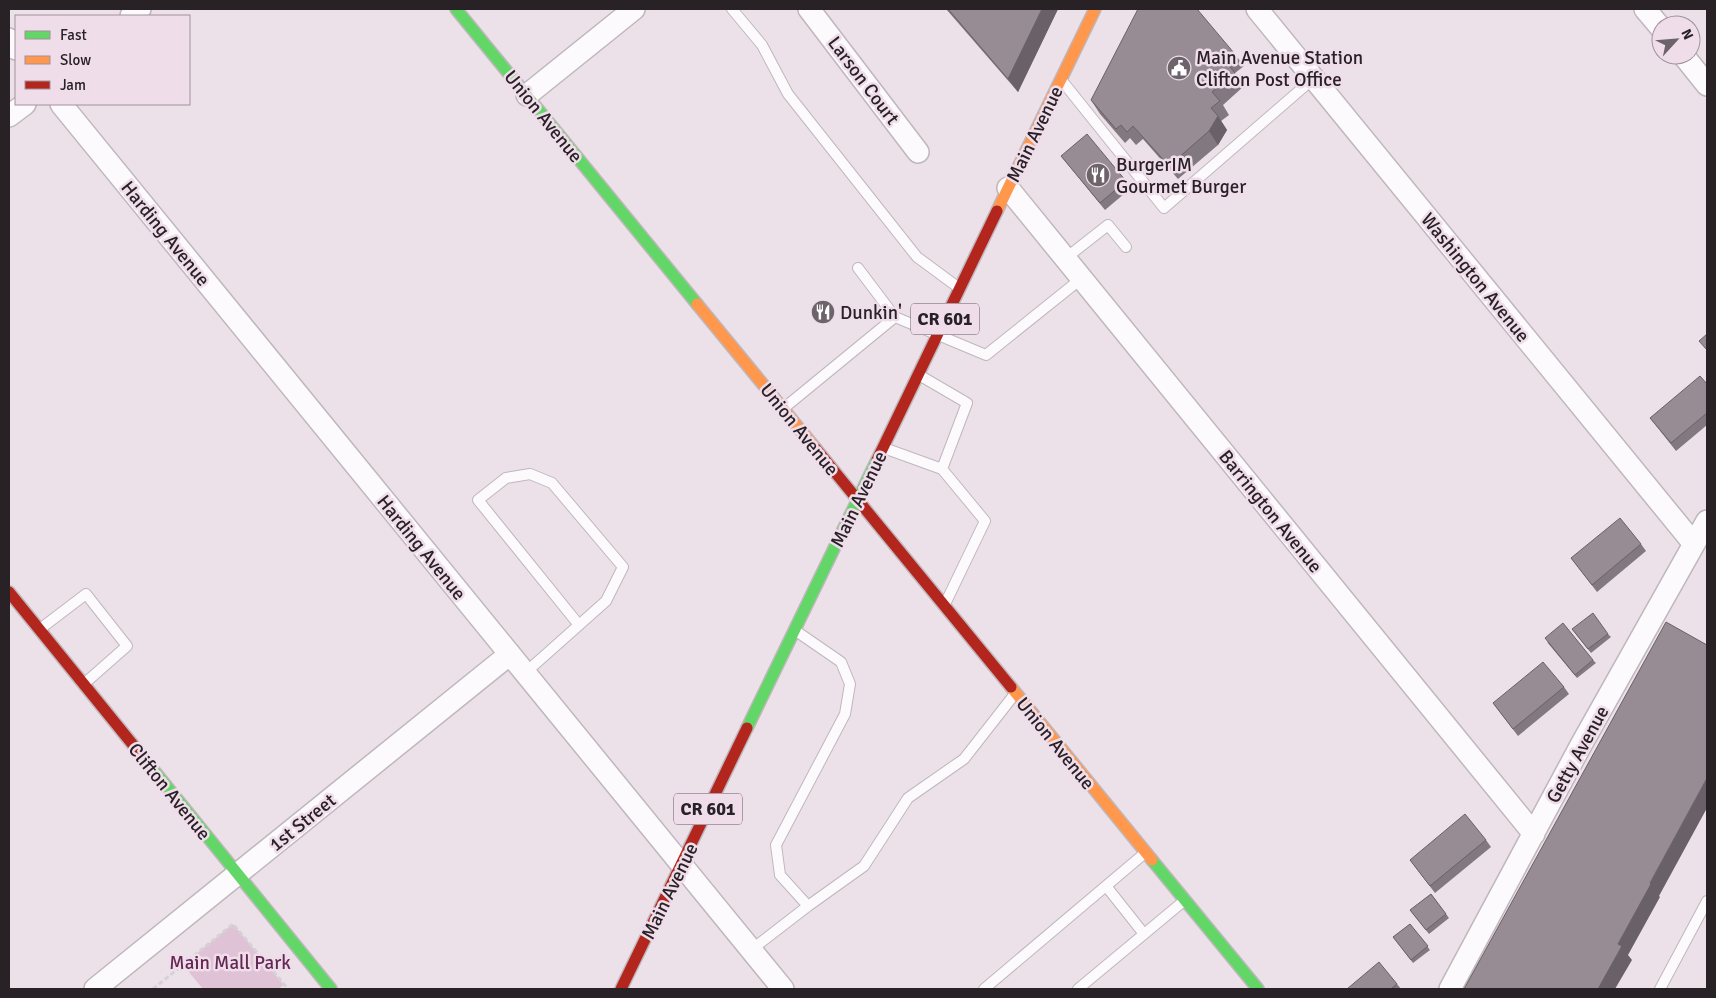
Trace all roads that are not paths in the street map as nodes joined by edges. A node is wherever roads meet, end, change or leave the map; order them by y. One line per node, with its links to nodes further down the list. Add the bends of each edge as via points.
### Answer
1 (456, 9): 11 (main road, Union Avenue)
2 (634, 9): 11 (street)
3 (732, 9): 21 (lane, via 762,45 788,94 917,257)
4 (809, 9): 15 (street, Larson Court)
5 (1095, 9): 9 (main road, Main Avenue / CR 601)
6 (1257, 9): 8 (street, Washington Avenue)
7 (1691, 65): 10 (street)
8 (1314, 78): 9 (lane, via 1164,208); 30 (street, Washington Avenue)
9 (1061, 79): 16 (main road, Main Avenue / CR 601)
10 (1707, 84)
11 (527, 95): 25 (main road, Union Avenue)
12 (23, 105): 14 (street)
13 (62, 105): 36 (street, Harding Avenue)
14 (9, 116)
15 (918, 152)
16 (1008, 188): 18 (street, Barrington Avenue); 21 (main road, Main Avenue / CR 601)
17 (1126, 247): 18 (lane, via 1108,225)
18 (1066, 258): 20 (street, Barrington Avenue)
19 (858, 268): 22 (lane)
20 (1082, 278): 23 (lane, via 986,356); 40 (street, Barrington Avenue)
21 (960, 288): 23 (main road, Main Avenue / CR 601)
22 (895, 317): 23 (lane); 25 (lane)
23 (937, 335): 24 (main road, Main Avenue / CR 601)
24 (918, 374): 26 (main road, Main Avenue / CR 601); 27 (lane, via 967,404)
25 (784, 409): 28 (main road, Union Avenue)
26 (882, 448): 27 (lane); 28 (main road, Main Avenue / CR 601)
27 (942, 469): 32 (lane, via 985,522)
28 (857, 500): 32 (main road, Union Avenue); 35 (main road, Main Avenue / CR 601)
29 (1707, 520): 30 (street, Getty Avenue)
30 (1694, 544): 40 (street, Getty Avenue)
31 (9, 592): 34 (main road, Clifton Avenue)
32 (944, 606): 39 (main road, Union Avenue)
33 (578, 625): 33 (lane, via 606,601 623,567 552,482 530,474 506,478 478,500); 37 (lane)
34 (39, 630): 38 (main road, Clifton Avenue); 38 (lane, via 86,594 127,646)
35 (794, 630): 42 (main road, Main Avenue / CR 601); 47 (lane, via 841,662 850,684 845,714 776,844 780,875)
36 (510, 654): 37 (street, Harding Avenue); 43 (street, 1st Street)
37 (525, 673): 42 (street, Harding Avenue)
38 (84, 684): 43 (main road, Clifton Avenue)
39 (1016, 694): 41 (main road, Union Avenue); 47 (lane, via 964,759 908,798 864,866)
40 (1534, 834): 57 (street, Getty Avenue)
41 (1146, 853): 44 (lane); 45 (main road, Union Avenue)
42 (681, 864): 49 (street, Harding Avenue); 52 (main road, Main Avenue / CR 601)
43 (238, 874): 50 (street, 1st Street); 51 (main road, Clifton Avenue)
44 (1106, 886): 48 (lane); 54 (lane)
45 (1185, 900): 48 (lane); 56 (main road, Union Avenue)
46 (1707, 901): 58 (lane)
47 (808, 906): 49 (lane)
48 (1144, 934): 55 (lane)
49 (751, 950): 53 (street, Harding Avenue)
50 (94, 989)
51 (331, 989)
52 (621, 989)
53 (783, 989)
54 (984, 989)
55 (1078, 989)
56 (1258, 989)
57 (1450, 989)
58 (1660, 989)

